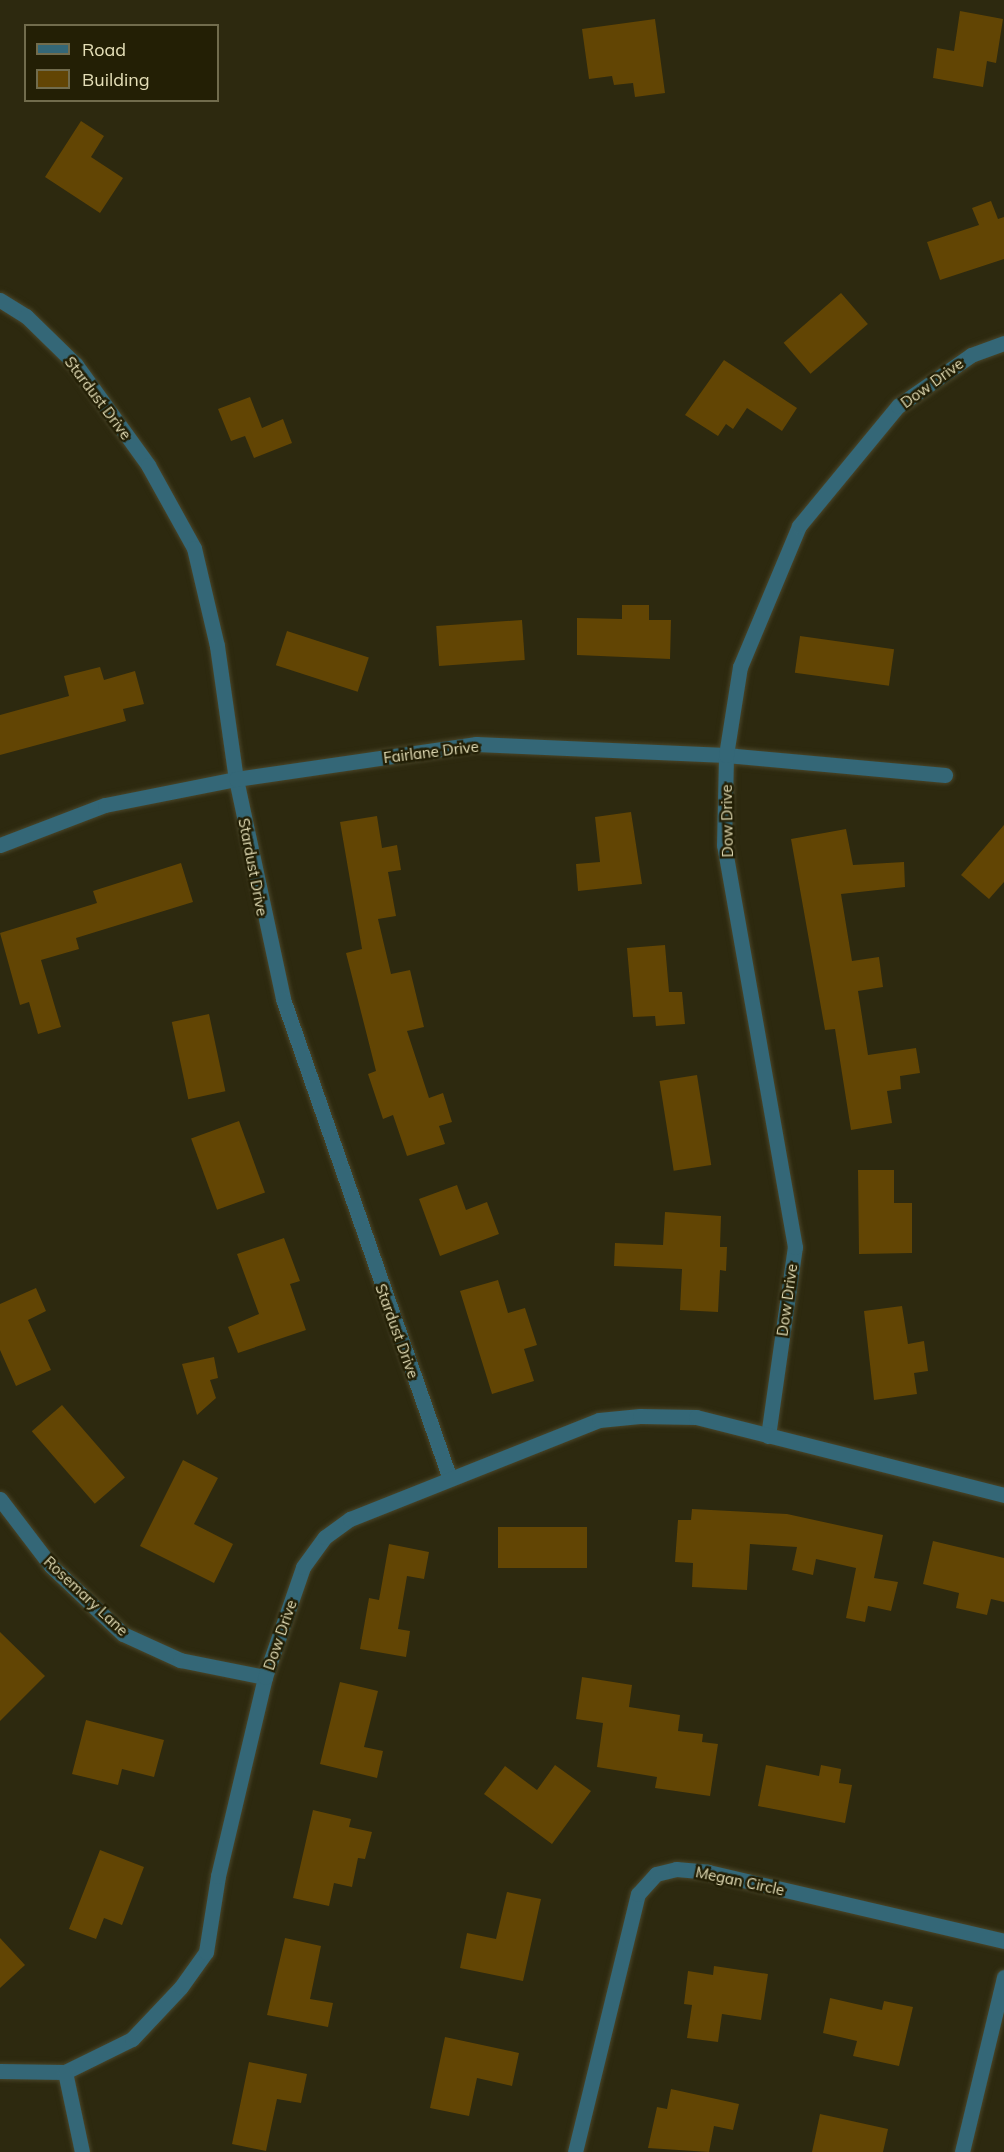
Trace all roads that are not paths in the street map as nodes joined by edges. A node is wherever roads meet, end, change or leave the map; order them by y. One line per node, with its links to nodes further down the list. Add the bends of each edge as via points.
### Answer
1 (0, 300): 5 (street, Stardust Drive, via 26,316 76,365 148,465 194,548 217,646)
2 (1004, 343): 3 (street, Dow Drive, via 971,355 898,406 799,526 740,667)
3 (726, 755): 4 (street, Fairlane Drive); 5 (street, Fairlane Drive, via 476,744); 7 (street, Dow Drive, via 724,845 795,1247)
4 (945, 775)
5 (236, 779): 6 (street, Fairlane Drive, via 105,805); 8 (street, Stardust Drive, via 283,999)
6 (0, 845)
7 (768, 1437): 8 (street, Dow Drive, via 696,1417 598,1420); 9 (street, Dow Drive)
8 (450, 1479): 11 (street, Dow Drive, via 350,1519 325,1537 303,1567)
9 (1004, 1495)
10 (0, 1498): 11 (street, Rosemary Lane, via 51,1566 123,1634 180,1660)
11 (265, 1677): 15 (street, Dow Drive, via 218,1876 206,1952 181,1988 132,2039)
12 (1004, 1941): 17 (street, Megan Circle, via 708,1872 676,1869 656,1874 638,1894)
13 (1004, 1977): 18 (street)
14 (0, 2071): 15 (street, Dow Drive)
15 (65, 2072): 16 (street)
16 (82, 2152)
17 (575, 2152)
18 (962, 2152)

